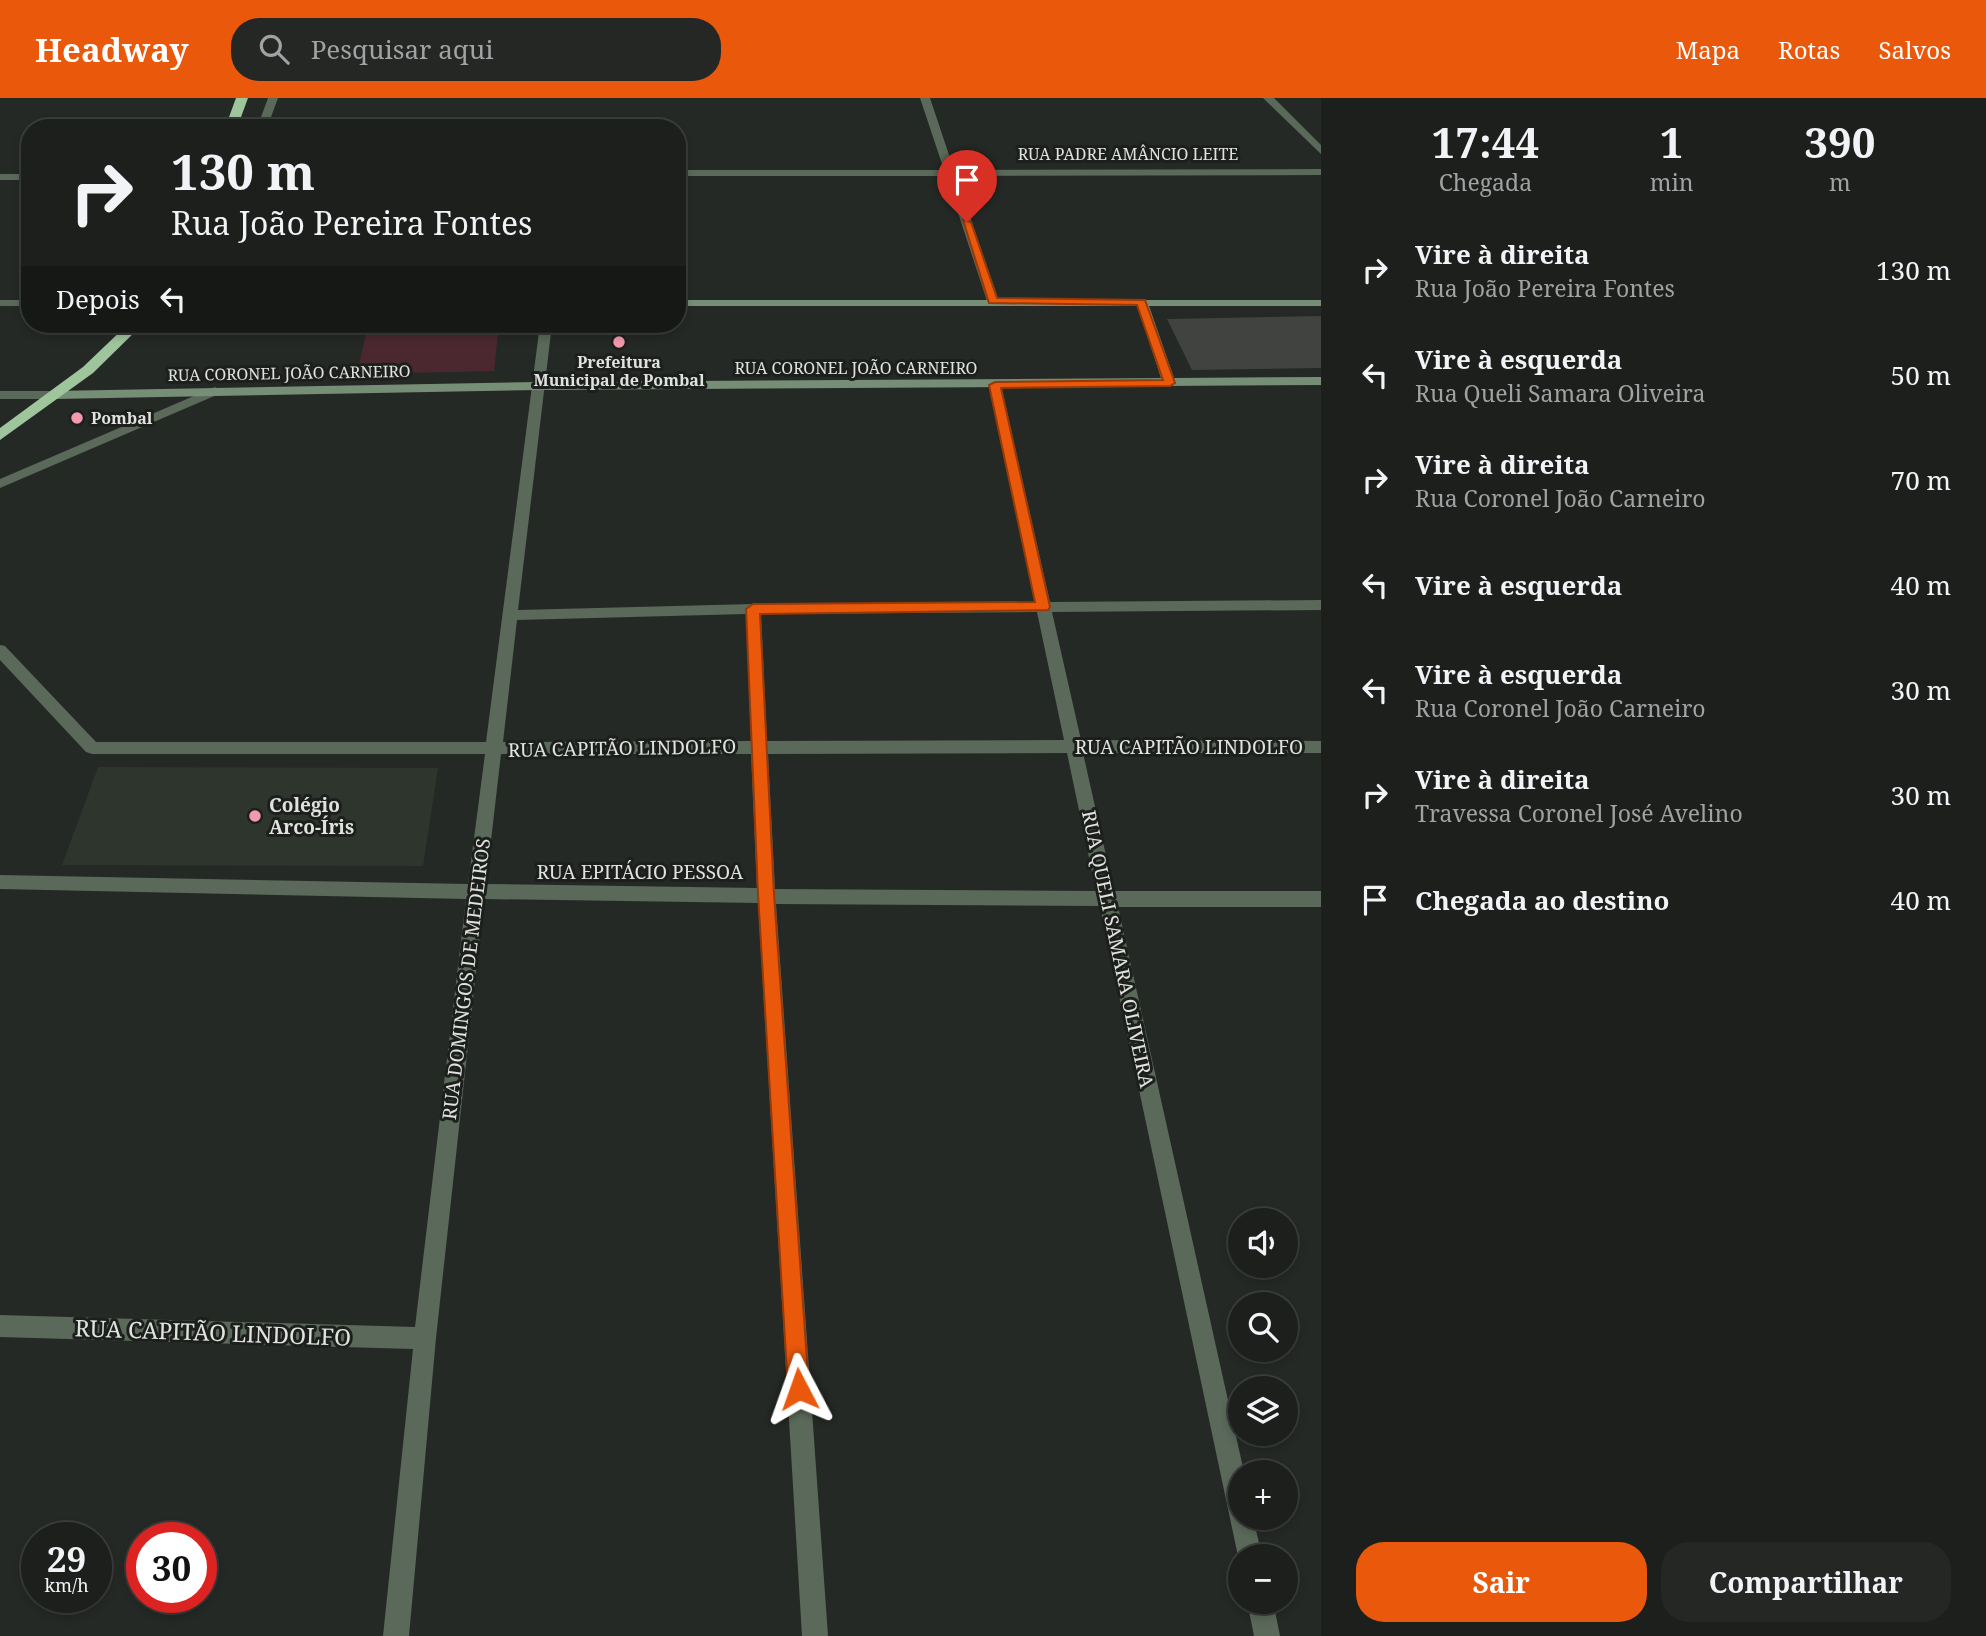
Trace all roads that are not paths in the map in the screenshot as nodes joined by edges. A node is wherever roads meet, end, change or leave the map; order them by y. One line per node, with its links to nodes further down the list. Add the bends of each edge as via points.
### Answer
1 (242, 98): 5 (highway)
2 (273, 98): 6 (street)
3 (925, 98): 9 (street)
4 (1268, 98): 7 (street)
5 (234, 119)
6 (265, 119)
7 (1321, 151)
8 (1321, 164): 10 (street, RUA PADRE AMÂNCIO LEITE)
9 (949, 170): 10 (street, RUA PADRE AMÂNCIO LEITE); 12 (street, RUA PADRE AMÂNCIO LEITE); 15 (street)
10 (1285, 170): 11 (street, RUA PADRE AMÂNCIO LEITE)
11 (1321, 172)
12 (686, 173)
13 (0, 177): 14 (street)
14 (21, 177)
15 (993, 301): 16 (main road); 19 (main road)
16 (1142, 302): 20 (main road); 24 (main road)
17 (0, 303): 18 (street)
18 (21, 303)
19 (686, 303)
20 (1321, 303)
21 (127, 333): 29 (highway)
22 (545, 333): 26 (street, RUA DOMINGOS DE MEDEIROS)
23 (1321, 382): 24 (main road, RUA CORONEL JOÃO CARNEIRO)
24 (1170, 383): 25 (main road, RUA CORONEL JOÃO CARNEIRO)
25 (995, 385): 26 (main road, RUA CORONEL JOÃO CARNEIRO); 33 (street, RUA QUELI SAMARA OLIVEIRA)
26 (538, 386): 27 (main road, RUA CORONEL JOÃO CARNEIRO); 35 (street, RUA DOMINGOS DE MEDEIROS)
27 (215, 391): 29 (main road, RUA CORONEL JOÃO CARNEIRO); 31 (street)
28 (0, 395): 29 (street)
29 (55, 395): 30 (highway)
30 (0, 435)
31 (0, 484)
32 (1321, 605): 33 (street)
33 (1043, 607): 34 (street); 38 (street, RUA QUELI SAMARA OLIVEIRA)
34 (753, 609): 35 (street); 37 (street)
35 (509, 615): 40 (street, RUA DOMINGOS DE MEDEIROS)
36 (0, 650): 40 (street, RUA CAPITÃO LINDOLFO, via 92,748)
37 (759, 746): 38 (street, RUA CAPITÃO LINDOLFO); 40 (street, RUA CAPITÃO LINDOLFO); 43 (street)
38 (1074, 746): 39 (street, RUA CAPITÃO LINDOLFO); 44 (street, RUA QUELI SAMARA OLIVEIRA)
39 (1321, 747)
40 (494, 750): 42 (street, RUA DOMINGOS DE MEDEIROS)
41 (0, 882): 42 (street, RUA EPITÁCIO PESSOA)
42 (476, 892): 43 (street, RUA EPITÁCIO PESSOA); 47 (street, RUA DOMINGOS DE MEDEIROS)
43 (766, 894): 44 (street, RUA EPITÁCIO PESSOA); 51 (street)
44 (1107, 900): 45 (street, RUA EPITÁCIO PESSOA); 48 (street, RUA QUELI SAMARA OLIVEIRA)
45 (1321, 900)
46 (0, 1326): 47 (street, RUA CAPITÃO LINDOLFO)
47 (425, 1338): 50 (street, RUA DOMINGOS DE MEDEIROS)
48 (1229, 1460)
49 (1263, 1614): 52 (street)
50 (396, 1636)
51 (815, 1636)
52 (1268, 1636)

